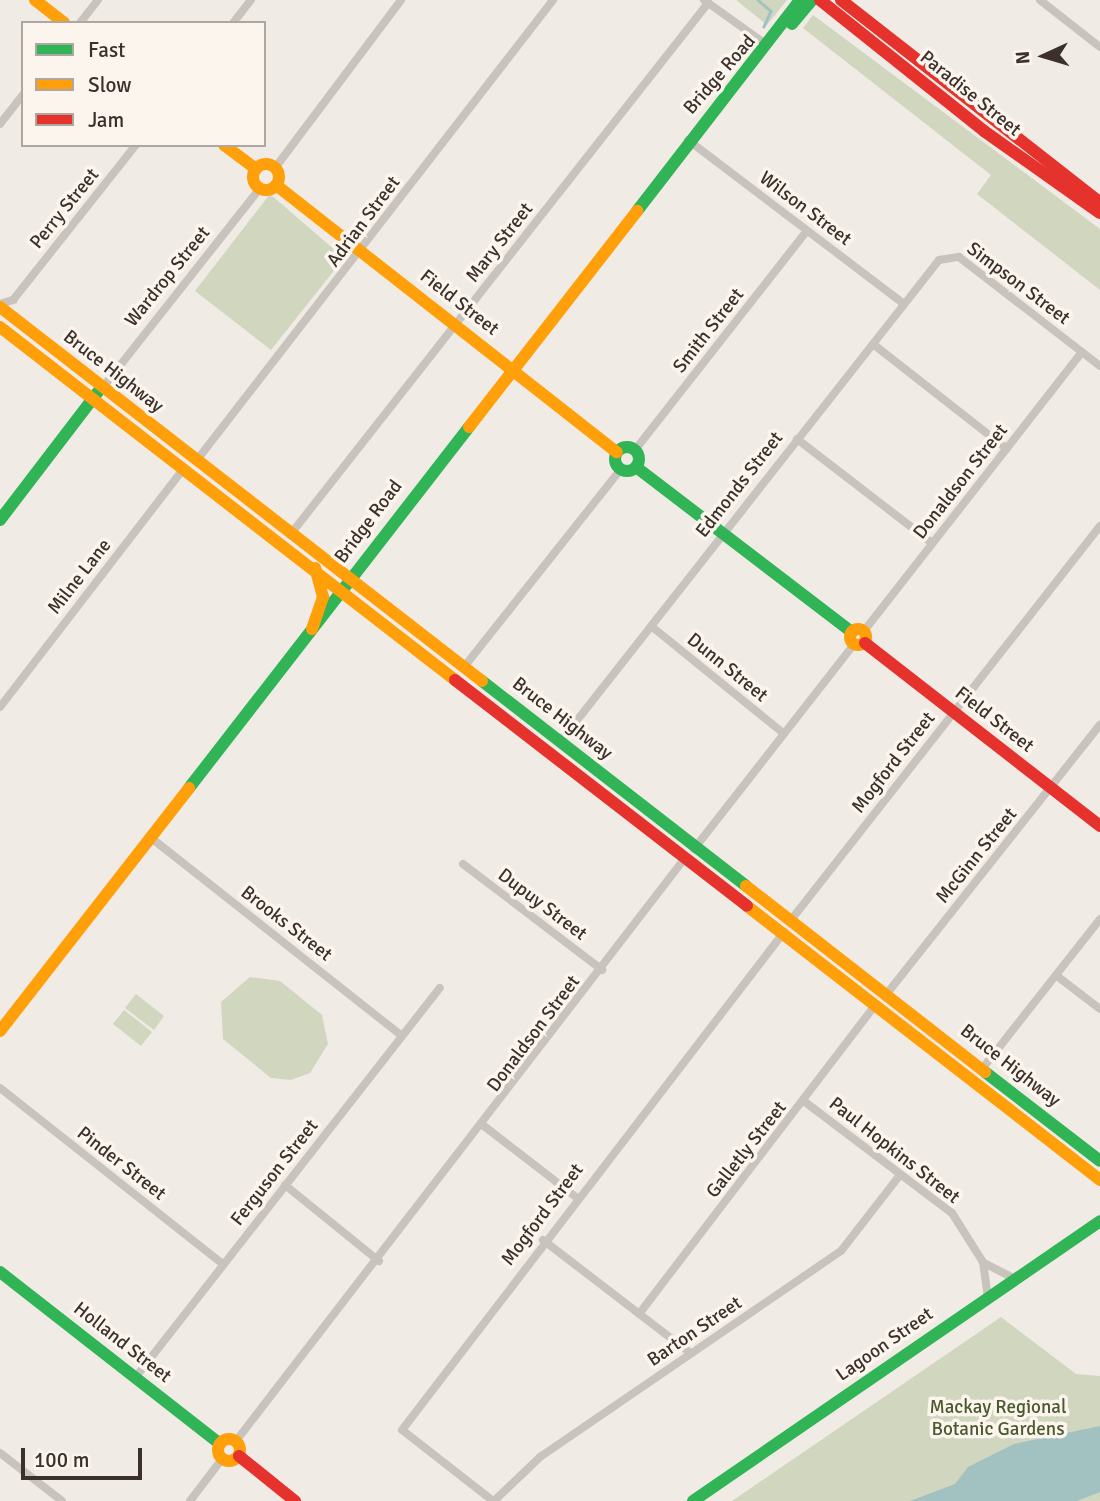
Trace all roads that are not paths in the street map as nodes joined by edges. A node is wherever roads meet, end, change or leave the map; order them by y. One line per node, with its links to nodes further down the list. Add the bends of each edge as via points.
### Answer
1 (35, 0): 12 (main road)
2 (97, 0): 13 (street)
3 (251, 0): 14 (street)
4 (401, 0): 22 (street)
5 (553, 0): 29 (street, Adrian Street)
6 (800, 0): 15 (main road, Bridge Road)
7 (812, 0): 15 (main road, Bridge Road)
8 (820, 0): 27 (main road, Paradise Street, via 984,131)
9 (841, 0): 26 (main road, Paradise Street)
10 (1040, 0): 16 (street)
11 (706, 1): 15 (street); 35 (street, Mary Street)
12 (61, 21)
13 (81, 21)
14 (235, 21)
15 (772, 44): 19 (main road, Bridge Road)
16 (1100, 47)
17 (21, 98): 18 (street)
18 (0, 124)
19 (688, 140): 28 (street, Wilson Street); 40 (main road, Bridge Road)
20 (134, 147): 31 (street, Perry Street)
21 (227, 147): 23 (main road)
22 (275, 168): 23 (main road); 24 (main road)
23 (256, 169): 25 (main road)
24 (276, 185): 25 (main road); 29 (main road, Field Street)
25 (260, 188): 41 (street, Wardrop Street)
26 (1100, 202)
27 (1100, 213)
28 (807, 231): 32 (street, Wilson Street); 44 (street, Smith Street)
29 (362, 252): 35 (main road, Field Street); 46 (street, Adrian Street)
30 (950, 254): 32 (street, Edmonds Street); 38 (street, Simpson Street)
31 (18, 293): 33 (street, Perry Street); 34 (street)
32 (903, 303): 37 (street, Edmonds Street)
33 (0, 305): 34 (main road, Bruce Highway)
34 (16, 320): 41 (main road, Bruce Highway)
35 (456, 326): 40 (main road, Field Street); 53 (street, Mary Street)
36 (0, 327): 41 (main road, Bruce Highway)
37 (873, 344): 42 (street, Edmonds Street); 43 (street)
38 (1082, 352): 39 (street, Simpson Street); 43 (street, Donaldson Street)
39 (1100, 366)
40 (512, 369): 45 (main road, Field Street); 56 (main road, Bridge Road)
41 (99, 392): 46 (main road, Bruce Highway); 47 (main road, Bruce Highway); 50 (main road)
42 (797, 439): 52 (street, Edmonds Street); 54 (street)
43 (1007, 449): 54 (street, Donaldson Street)
44 (635, 450): 45 (main road); 48 (main road)
45 (617, 452): 49 (main road)
46 (197, 460): 53 (main road, Bruce Highway)
47 (184, 467): 55 (main road, Bruce Highway); 61 (street, Milne Lane)
48 (636, 467): 49 (main road); 52 (main road, Field Street)
49 (621, 469): 60 (street)
50 (0, 520)
51 (1100, 526): 62 (street, Mogford Street)
52 (722, 532): 57 (street, Edmonds Street); 59 (main road, Field Street)
53 (290, 535): 56 (main road, Bruce Highway)
54 (932, 543): 59 (street, Donaldson Street)
55 (315, 568): 56 (main road, Bruce Highway); 58 (main road, via 323,597)
56 (347, 584): 58 (main road, Bridge Road); 60 (main road, Bruce Highway); 69 (main road, Bruce Highway)
57 (651, 626): 64 (street, Dunn Street); 65 (street, Edmonds Street)
58 (312, 629): 68 (main road, Bridge Road)
59 (858, 638): 62 (main road, Field Street); 64 (street, Donaldson Street)
60 (464, 667): 65 (main road, Bruce Highway)
61 (0, 707)
62 (953, 712): 66 (main road, Field Street); 72 (street, Mogford Street)
63 (1100, 725): 66 (street, McGinn Street)
64 (783, 733): 69 (street, Donaldson Street)
65 (560, 742): 69 (main road, Bruce Highway)
66 (1051, 789): 67 (main road, Field Street); 77 (street, McGinn Street)
67 (1100, 826)
68 (150, 837): 79 (main road, Bridge Road); 80 (street, Brooks Street)
69 (691, 852): 72 (main road, Bruce Highway); 73 (main road, Bruce Highway); 74 (street, Donaldson Street)
70 (463, 864): 74 (street, Dupuy Street)
71 (1100, 919): 75 (street)
72 (791, 920): 77 (main road, Bruce Highway)
73 (784, 932): 77 (main road, Bruce Highway); 89 (street, Mogford Street)
74 (602, 970): 84 (street, Donaldson Street)
75 (1058, 975): 78 (street); 81 (street)
76 (440, 988): 80 (street, Ferguson Street)
77 (881, 999): 81 (main road, Bruce Highway); 83 (street, Galletly Street); 87 (main road, Bruce Highway)
78 (1100, 1009)
79 (0, 1031)
80 (402, 1036): 88 (street, Ferguson Street)
81 (982, 1069): 85 (main road, Bruce Highway)
82 (0, 1088): 94 (street, Pinder Street)
83 (805, 1102): 86 (street, Paul Hopkins Street); 98 (street, Galletly Street)
84 (484, 1126): 89 (street); 92 (street, Donaldson Street)
85 (1100, 1161)
86 (900, 1175): 93 (street, Paul Hopkins Street, via 952,1213); 99 (street, Barton Street, via 841,1251)
87 (1100, 1180)
88 (285, 1185): 92 (street); 94 (street, Ferguson Street)
89 (576, 1197): 91 (street, Mogford Street)
90 (1100, 1221): 96 (main road, Lagoon Street)
91 (543, 1240): 98 (street); 109 (street, Mogford Street, via 402,1430)
92 (379, 1261): 101 (street, Donaldson Street)
93 (984, 1262): 96 (street, Paul Hopkins Street, via 997,1275); 97 (street, Paul Hopkins Street)
94 (223, 1264): 100 (street, Ferguson Street)
95 (0, 1272): 100 (main road, Holland Street)
96 (1014, 1278): 97 (main road, Lagoon Street)
97 (988, 1298): 110 (main road, Lagoon Street)
98 (639, 1314): 99 (street)
99 (690, 1353): 109 (street, Barton Street, via 540,1458)
100 (135, 1378): 102 (main road, Holland Street)
101 (236, 1440): 102 (main road); 104 (main road)
102 (220, 1444): 105 (main road)
103 (0, 1453): 106 (street)
104 (239, 1456): 105 (main road); 108 (main road)
105 (222, 1459): 107 (street)
106 (62, 1501)
107 (190, 1501)
108 (295, 1501)
109 (493, 1501)
110 (693, 1501)

